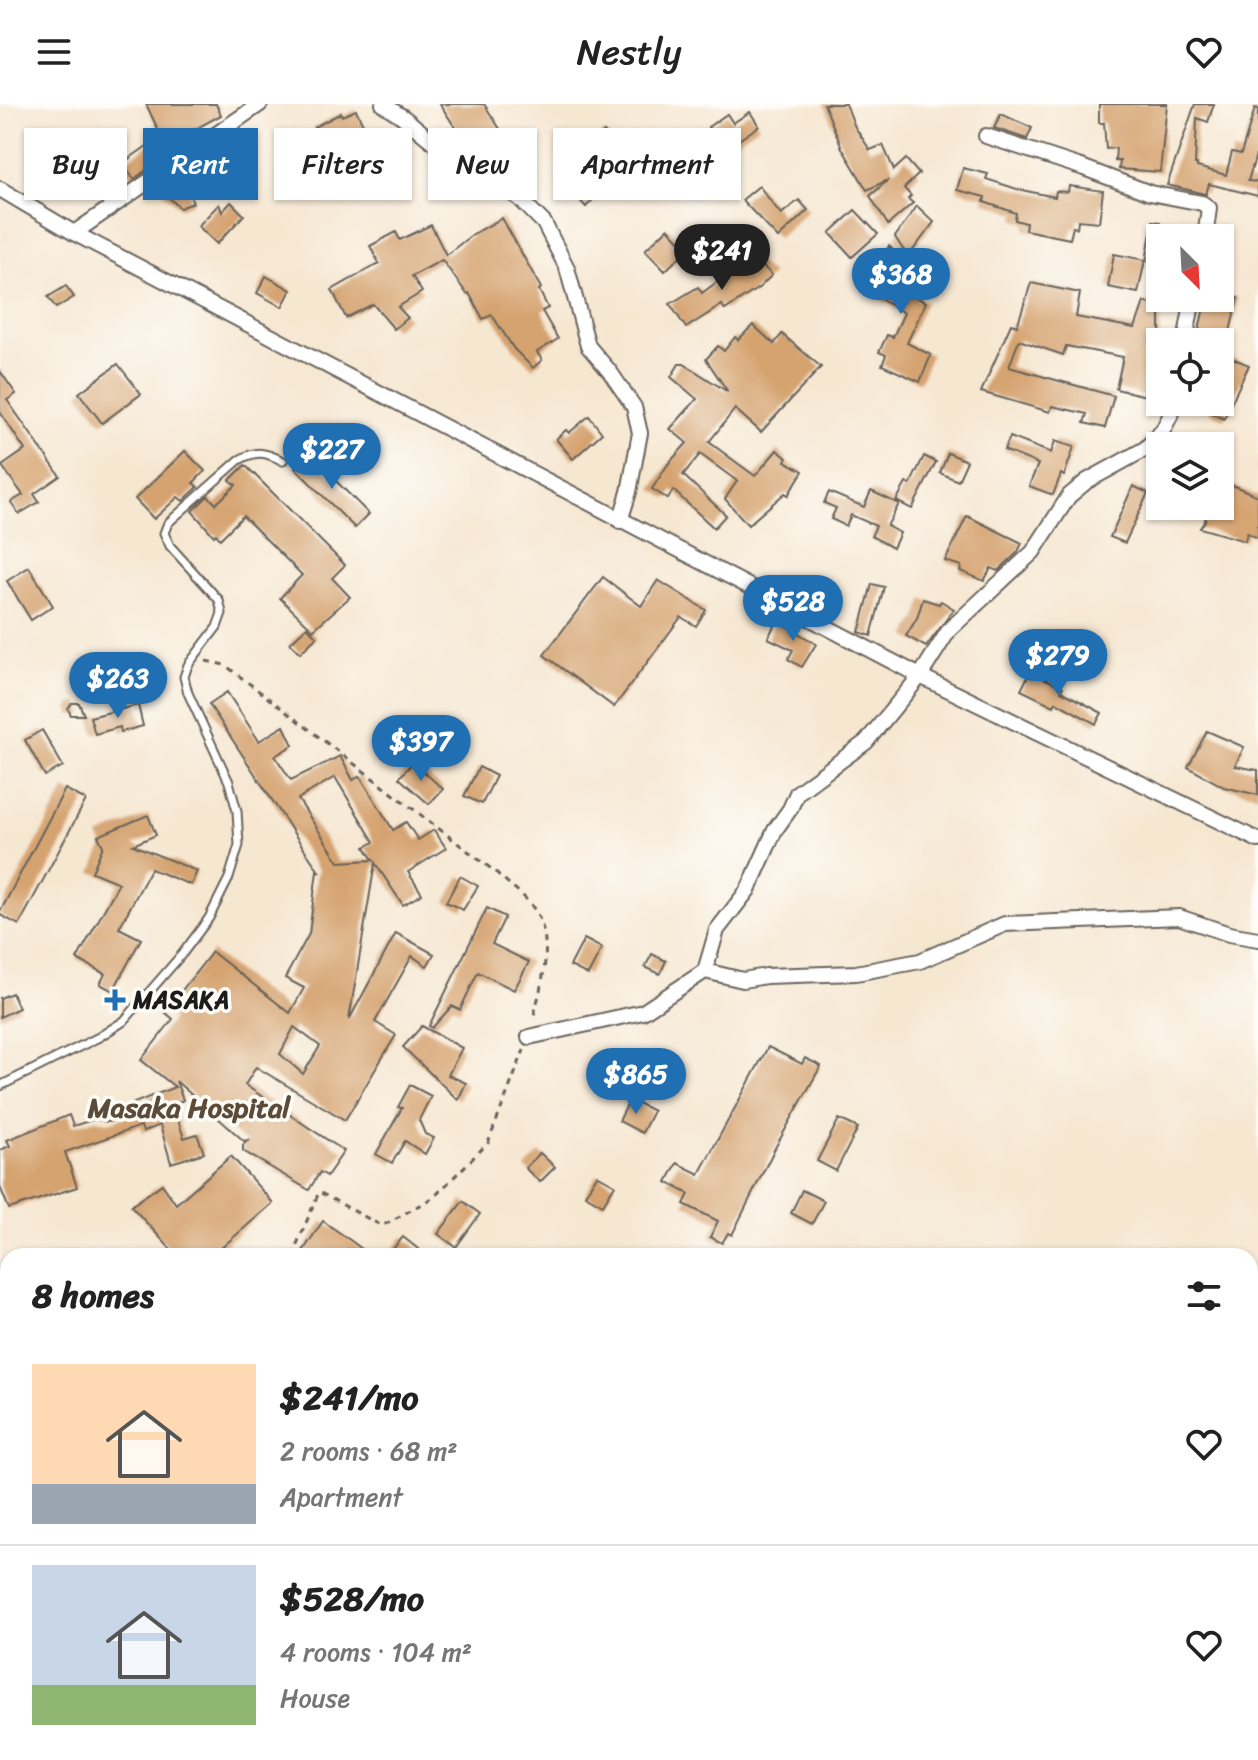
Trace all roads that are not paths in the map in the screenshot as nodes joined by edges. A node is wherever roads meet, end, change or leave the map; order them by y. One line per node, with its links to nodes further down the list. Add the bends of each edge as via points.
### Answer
1 (260, 104): 6 (street)
2 (383, 104): 9 (street, via 519,198 544,223 567,268 588,346 634,407 640,433)
3 (986, 136): 5 (street, via 1150,193 1202,203 1209,208)
4 (0, 189): 6 (street)
5 (1207, 224)
6 (74, 233): 9 (street)
7 (1170, 416): 10 (street, via 1145,449 1069,496 1033,552 949,630)
8 (283, 461): 15 (lane, via 264,452 239,460 168,523 164,533 219,600 222,613 184,677 237,811 239,845 229,878 209,918 124,1021)
9 (620, 521): 10 (street)
10 (920, 676): 11 (street); 13 (street, via 866,742 797,793 748,890 717,930)
11 (1258, 840)
12 (1258, 939): 13 (street, via 1179,917 1005,924 920,961 856,973 743,980)
13 (705, 971): 14 (street, via 643,1012)
14 (529, 1037)
15 (0, 1086)

